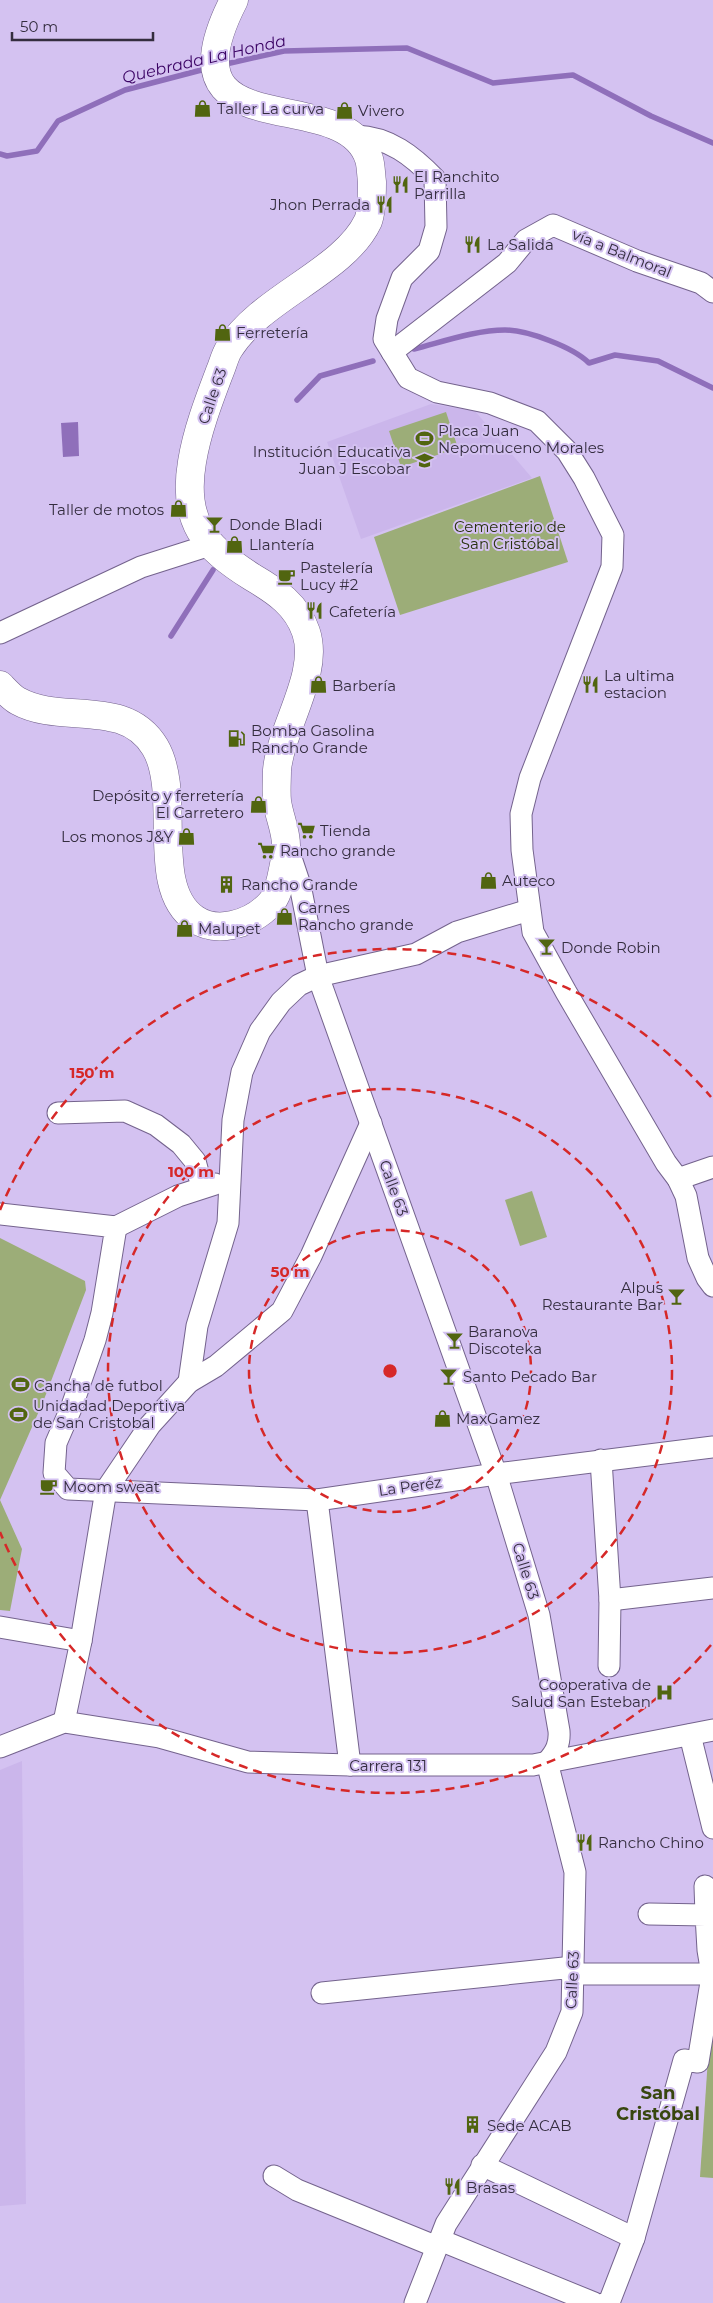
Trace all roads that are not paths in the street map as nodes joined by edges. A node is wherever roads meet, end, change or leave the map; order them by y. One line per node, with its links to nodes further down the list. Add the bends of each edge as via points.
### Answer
1 (234, 0): 2 (main road, via 223,22 216,51 217,73 227,92 264,109 336,125)
2 (356, 136): 4 (street, via 370,136 388,143 414,158 435,179 436,227 428,251 402,278 387,319 384,339); 5 (main road, Calle 63, via 369,158 372,188 369,219 332,262 255,318 229,349 210,398 192,458 188,488 194,520)
3 (713, 292): 4 (street, vía a Balmoral, via 701,283 636,261 553,225 526,240 507,263)
4 (392, 352): 9 (street, via 408,378 437,392 490,404 537,421 567,450 612,535 612,567 530,778 521,814)
5 (210, 545): 6 (street, via 141,567); 8 (main road, Calle 63, via 247,574 276,591 295,609 307,635 307,663 300,697 285,732 278,767 277,800)
6 (0, 633)
7 (0, 685): 8 (main road, Calle 63, via 18,701 46,710 132,722 146,734 158,752 166,776 174,888 182,907 196,920 214,927 230,926 263,911 274,900)
8 (287, 845): 10 (street, Calle 63, via 300,885)
9 (529, 910): 10 (street, via 456,932 416,954); 14 (street, via 533,932 566,992 666,1164)
10 (318, 976): 12 (street, Calle 63); 15 (street, via 299,985 281,1002 260,1031 242,1072 233,1120)
11 (58, 1113): 16 (street, via 125,1111 156,1125 181,1144 195,1161)
12 (371, 1123): 20 (street, via 311,1256 282,1311 216,1366); 23 (street, Calle 63)
13 (713, 1167): 14 (street)
14 (678, 1179): 19 (street, via 686,1196 698,1258)
15 (231, 1181): 16 (street); 20 (street, via 228,1223 197,1326)
16 (202, 1187): 18 (street)
17 (0, 1214): 18 (street)
18 (116, 1227): 24 (street, La Peréz, via 102,1313 72,1406 56,1443 54,1473 68,1489)
19 (713, 1286)
20 (189, 1382): 24 (street, via 150,1425)
21 (713, 1447): 22 (street, La Peréz)
22 (601, 1460): 23 (street, La Peréz); 27 (street)
23 (496, 1474): 25 (street, La Peréz); 35 (street, Calle 63, via 539,1615 553,1687 560,1741)
24 (106, 1490): 25 (street, La Peréz); 29 (street)
25 (317, 1500): 36 (street)
26 (713, 1588): 27 (street)
27 (610, 1600): 30 (street)
28 (0, 1627): 29 (street)
29 (81, 1641): 31 (street)
30 (608, 1666)
31 (64, 1722): 34 (street); 36 (street, Carrera 131, via 159,1737 248,1762)
32 (713, 1730): 33 (street, Carrera 131)
33 (690, 1735): 35 (street, Carrera 131); 37 (street)
34 (0, 1746)
35 (548, 1762): 36 (street, Carrera 131); 42 (street, Calle 63, via 575,1872)
36 (350, 1765)
37 (713, 1828)
38 (705, 1886): 40 (street)
39 (649, 1914): 40 (street)
40 (706, 1915): 41 (street)
41 (712, 1972): 42 (street); 46 (street, via 698,2062 684,2060)
42 (573, 1974): 43 (street, via 564,1968); 44 (street, Calle 63, via 572,2012 556,2052)
43 (322, 1993)
44 (482, 2165): 46 (street); 47 (street, Calle 63)
45 (274, 2176): 47 (street, via 297,2190)
46 (634, 2238): 50 (street)
47 (438, 2243): 48 (street, Calle 63); 49 (street)
48 (415, 2303)
49 (594, 2303)
50 (606, 2303)

